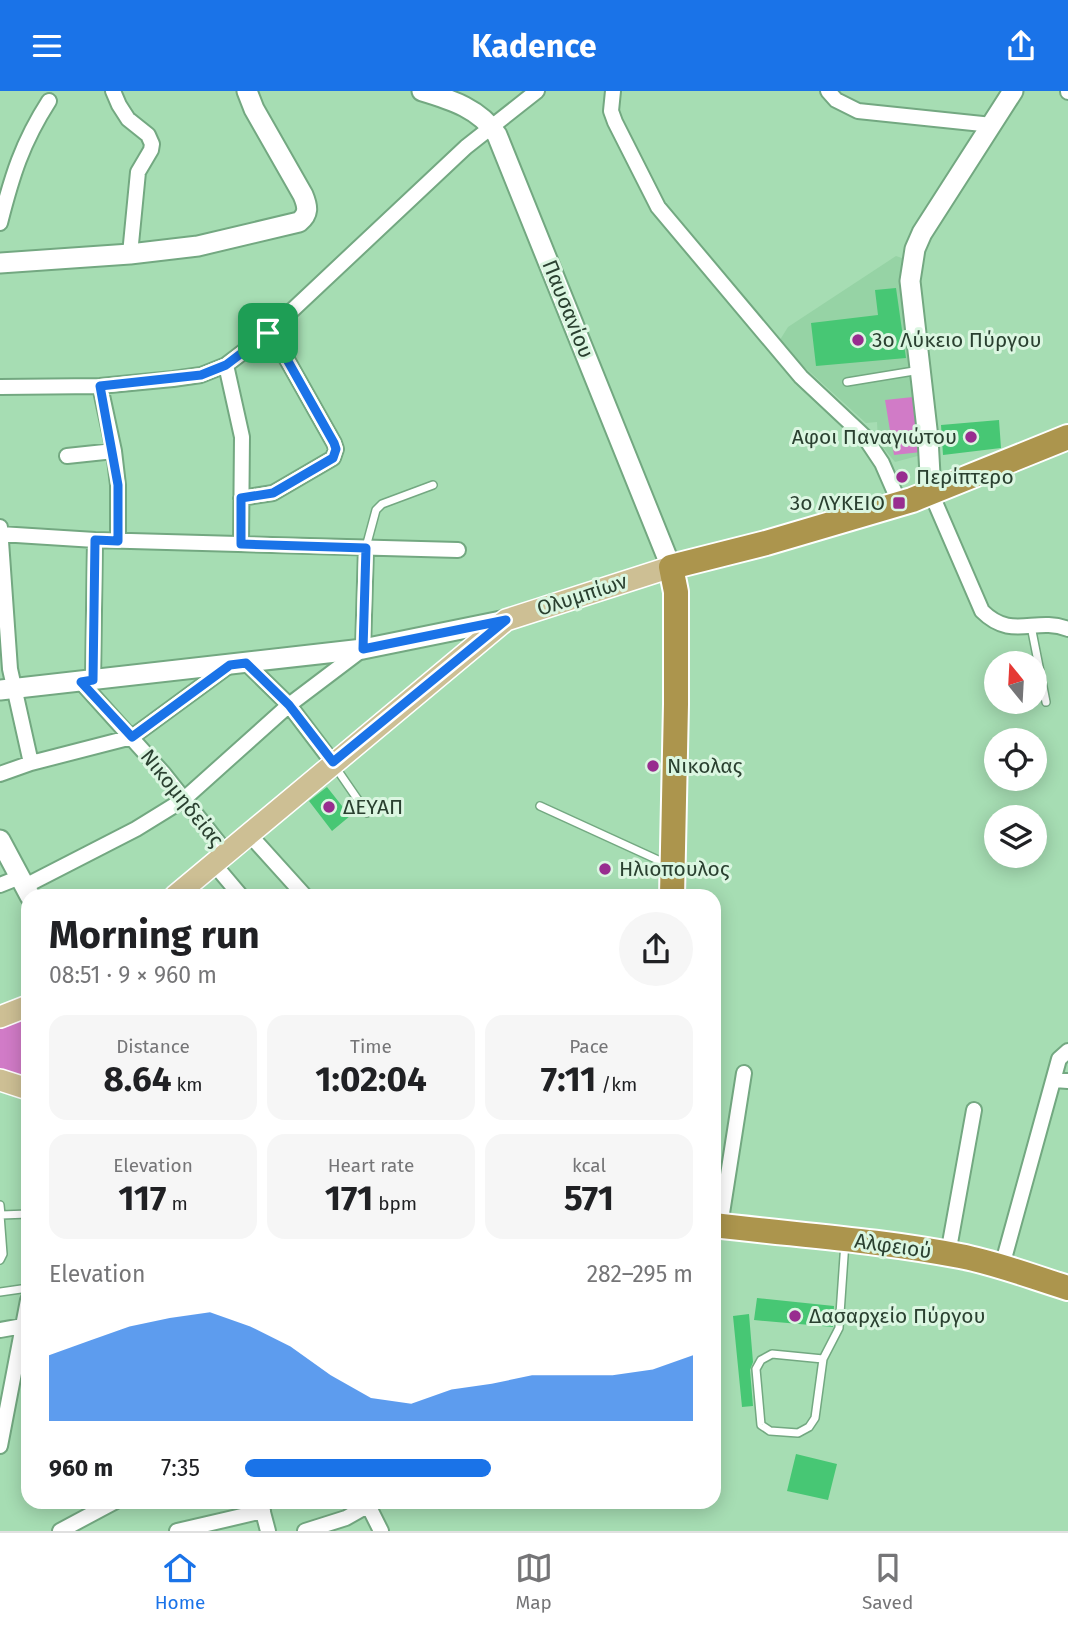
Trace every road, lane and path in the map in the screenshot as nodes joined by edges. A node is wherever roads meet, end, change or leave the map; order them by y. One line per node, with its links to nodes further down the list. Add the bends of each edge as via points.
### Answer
1 (113, 91): 13 (street, via 128,119 152,144 138,172)
2 (247, 91): 13 (street, via 303,195 305,218 286,227 198,246)
3 (422, 91): 8 (street, Παυσανίου)
4 (537, 91): 10 (street)
5 (828, 91): 11 (street, via 858,111)
6 (1013, 91): 11 (street)
7 (609, 92): 27 (street, via 615,123 658,207 801,377 864,436)
8 (461, 98): 10 (street, Παυσανίου)
9 (48, 101): 12 (street, via 17,160)
10 (491, 125): 15 (street); 35 (street, Παυσανίου, via 506,152)
11 (992, 125): 17 (street, via 930,218 915,249 910,281)
12 (0, 223)
13 (130, 254): 14 (street)
14 (0, 263)
15 (268, 333): 16 (street); 26 (street, via 334,443 335,454 273,493)
16 (226, 365): 19 (street, via 192,377); 26 (street, via 242,437)
17 (920, 370): 18 (lane); 25 (street)
18 (847, 382)
19 (100, 386): 20 (street); 22 (street)
20 (0, 387)
21 (1068, 437): 25 (highway, Ολυμπίων)
22 (114, 451): 23 (street); 31 (street)
23 (66, 456)
24 (433, 485): 33 (lane, via 382,503)
25 (931, 493): 27 (highway, Ολυμπίων); 37 (street, via 982,611 998,625)
26 (241, 498): 32 (street)
27 (900, 502): 35 (highway, Ολυμπίων)
28 (0, 525): 29 (street)
29 (0, 534): 30 (street); 43 (street)
30 (95, 540): 31 (street); 42 (street)
31 (118, 541): 32 (street)
32 (241, 544): 33 (street)
33 (366, 548): 34 (street); 39 (street)
34 (458, 550)
35 (671, 567): 36 (main road, Ολυμπίων); 55 (highway, via 676,591)
36 (506, 620): 39 (street); 46 (main road, Ολυμπίων)
37 (1031, 627): 38 (street); 40 (lane)
38 (1068, 629)
39 (363, 649): 41 (street); 44 (street)
40 (1036, 651)
41 (238, 664): 42 (street); 44 (street); 45 (street)
42 (87, 681): 43 (street); 45 (street, Νικομηδείας)
43 (8, 682): 47 (street)
44 (289, 705): 46 (street); 49 (street)
45 (132, 737): 47 (street); 49 (street, Νικομηδείας)
46 (333, 762): 51 (lane); 52 (main road, Ολυμπίων)
47 (31, 763): 48 (street)
48 (0, 774)
49 (183, 800): 54 (street, Νικομηδείας); 57 (street)
50 (540, 806): 55 (lane)
51 (368, 813)
52 (249, 834): 54 (main road, Ολυμπίων); 60 (street)
53 (0, 840): 57 (street)
54 (220, 858): 58 (main road, Ολυμπίων); 59 (street, Νικομηδείας)
55 (673, 867): 61 (highway)
56 (0, 885): 57 (street)
57 (25, 886)
58 (183, 889)
59 (237, 889)
60 (299, 889)
61 (672, 889)
62 (21, 1009): 63 (main road)
63 (0, 1017)
64 (1068, 1051): 67 (street, via 1059,1059)
65 (744, 1073): 70 (street)
66 (0, 1080): 68 (main road)
67 (1061, 1081): 78 (street)
68 (21, 1087)
69 (974, 1110): 76 (street)
70 (721, 1202)
71 (0, 1205): 72 (lane)
72 (1, 1215): 73 (lane); 77 (lane)
73 (21, 1215)
74 (721, 1225): 75 (highway, Αλφειού)
75 (845, 1239): 76 (highway, Αλφειού); 85 (lane, via 839,1328)
76 (948, 1254): 78 (highway, Αλφειού)
77 (0, 1260)
78 (1002, 1266): 79 (highway, Αλφειού)
79 (1068, 1287)
80 (21, 1290): 81 (lane)
81 (0, 1292)
82 (21, 1326): 83 (street)
83 (0, 1330)
84 (21, 1348): 86 (street)
85 (823, 1359): 85 (lane, via 772,1354 761,1360 757,1369 761,1425 770,1431 798,1433 809,1427 815,1418)
86 (1, 1439)
87 (101, 1509): 92 (street)
88 (251, 1509): 93 (street)
89 (262, 1509): 94 (street)
90 (360, 1509): 95 (street)
91 (374, 1509): 96 (street)
92 (60, 1531)
93 (177, 1531)
94 (268, 1531)
95 (306, 1531)
96 (382, 1531)

